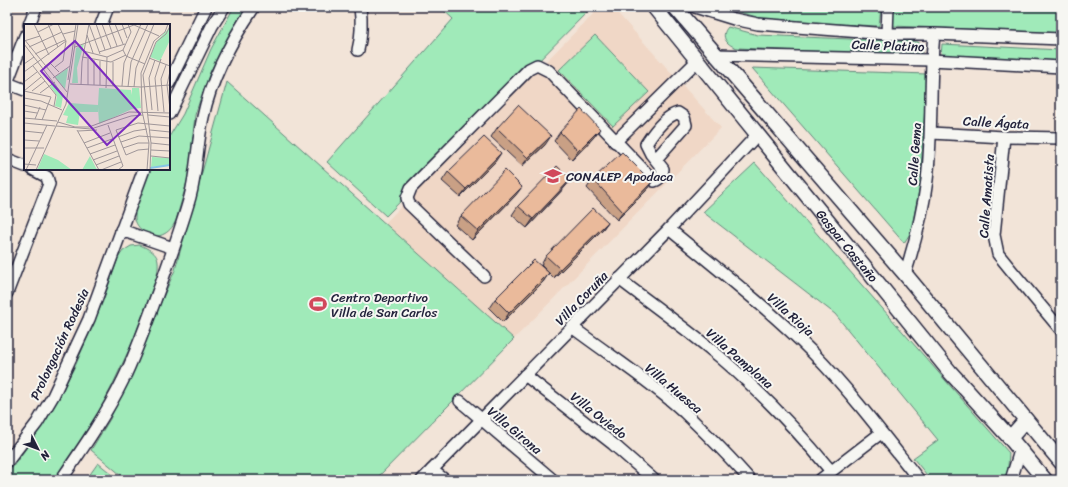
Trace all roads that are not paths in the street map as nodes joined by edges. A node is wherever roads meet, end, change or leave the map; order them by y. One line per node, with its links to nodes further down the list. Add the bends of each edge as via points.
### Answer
1 (36, 7): 11 (street)
2 (108, 7): 12 (street)
3 (206, 7): 22 (street)
4 (224, 7): 25 (street)
5 (254, 7): 38 (street, via 222,63 209,95 203,116 197,167)
6 (360, 7): 17 (street, via 362,27)
7 (654, 7): 19 (main road, Gaspar Castaño)
8 (675, 7): 18 (main road, Gaspar Castaño)
9 (695, 7): 13 (street, Calle Platino, via 758,24)
10 (888, 7): 13 (street)
11 (29, 24)
12 (101, 24)
13 (887, 34): 14 (street, Calle Platino)
14 (934, 34): 16 (street, Calle Platino); 20 (street, Calle Gema)
15 (24, 39): 23 (street)
16 (1061, 40)
17 (358, 50)
18 (715, 55): 20 (street, Calle Platino); 39 (main road, Gaspar Castaño)
19 (698, 60): 27 (main road, Gaspar Castaño); 30 (street)
20 (931, 60): 21 (street, Calle Platino); 26 (street, Calle Gema)
21 (1061, 67)
22 (170, 81)
23 (7, 83): 24 (street)
24 (24, 90)
25 (170, 112)
26 (931, 133): 28 (street, Calle Ágata); 39 (street, Calle Gema, via 922,212)
27 (758, 134): 36 (street, Villa Coruña); 50 (main road, Gaspar Castaño, via 950,372)
28 (1004, 137): 29 (street, Calle Ágata); 44 (street, Calle Amatista, via 994,235 998,254)
29 (1061, 138)
30 (615, 142): 32 (street, via 654,181 662,175 663,169); 40 (street, via 549,71 537,65 529,69 422,176 411,188 407,198 409,204)
31 (7, 159): 33 (street)
32 (656, 159)
33 (24, 166)
34 (34, 170): 42 (street, via 47,177 49,184)
35 (144, 170): 37 (street, Prolongación Rodesia)
36 (669, 229): 41 (street, Villa Coruña); 49 (street, Villa Rioja, via 772,314 848,391)
37 (121, 230): 38 (street); 52 (street, Prolongación Rodesia, via 89,319 53,396 37,423)
38 (173, 248): 56 (street, via 142,336 123,380 104,415)
39 (905, 274): 48 (main road, Gaspar Castaño)
40 (484, 276)
41 (619, 279): 43 (street, Villa Coruña); 55 (street, Villa Pamplona, via 726,363 766,399 800,434)
42 (7, 293)
43 (572, 327): 45 (street, Villa Coruña); 61 (street, Villa Huesca, via 650,384 683,412)
44 (1061, 330)
45 (525, 375): 47 (street, Villa Coruña); 60 (street, Villa Oviedo, via 613,444)
46 (460, 401): 47 (street, Villa Girona)
47 (481, 419): 54 (street, Villa Coruña); 59 (street, Villa Girona)
48 (1026, 420): 50 (main road); 53 (main road, Gaspar Castaño)
49 (881, 433): 55 (street); 63 (street, Villa Rioja)
50 (1010, 438): 51 (main road, Gaspar Castaño)
51 (1020, 451): 64 (street); 65 (main road, Gaspar Castaño)
52 (7, 462)
53 (1061, 462)
54 (432, 470): 57 (street, Villa Coruña); 58 (street)
55 (831, 472): 62 (street)
56 (61, 480)
57 (422, 480)
58 (445, 480)
59 (553, 480)
60 (654, 480)
61 (750, 480)
62 (820, 480)
63 (919, 480)
64 (1011, 480)
65 (1044, 480)

